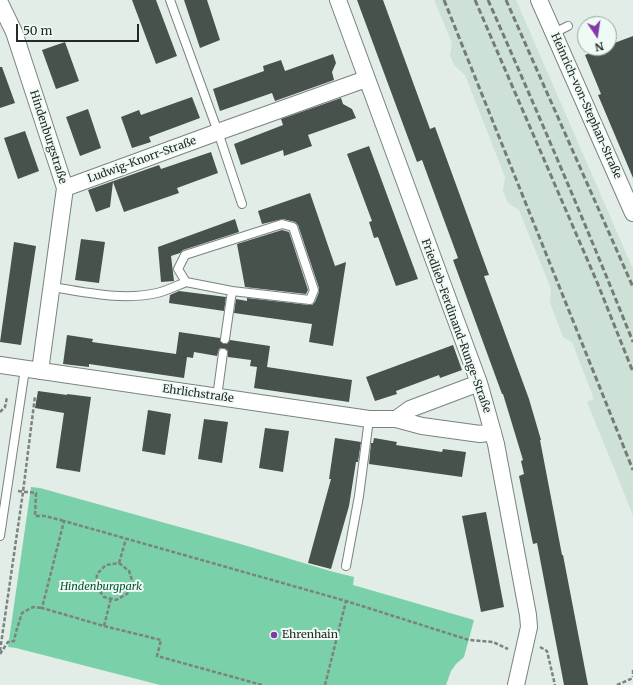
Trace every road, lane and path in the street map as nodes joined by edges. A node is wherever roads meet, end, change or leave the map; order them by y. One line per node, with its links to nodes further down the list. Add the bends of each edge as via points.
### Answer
1 (170, 0): 6 (lane)
2 (338, 0): 5 (street, Friedlieb-Ferdinand-Runge-Straße)
3 (539, 0): 9 (street, Heinrich-von-Stephan-Straße, via 561,30)
4 (0, 3): 7 (street, Hindenburgstraße, via 14,32)
5 (366, 79): 6 (street, Ludwig-Knorr-Straße); 17 (street, Friedlieb-Ferdinand-Runge-Straße)
6 (218, 132): 7 (street, Ludwig-Knorr-Straße); 8 (lane)
7 (65, 188): 11 (street, Hindenburgstraße)
8 (242, 204)
9 (633, 213)
10 (186, 282): 11 (lane, via 158,293 137,296 104,295); 12 (lane); 12 (lane, via 178,269 185,255 282,224 293,227 314,290 310,300)
11 (52, 287): 16 (street, Hindenburgstraße)
12 (232, 291): 13 (lane)
13 (225, 339)
14 (223, 353): 20 (lane)
15 (0, 365): 16 (street, Ehrlichstraße)
16 (32, 370): 20 (street, Ehrlichstraße); 27 (lane, Hindenburgstraße)
17 (479, 383): 23 (street, via 410,409); 24 (street, Friedlieb-Ferdinand-Runge-Straße)
18 (36, 388): 36 (path, via 24,492)
19 (7, 394): 21 (path, via 5,407)
20 (217, 397): 22 (street, Ehrlichstraße)
21 (0, 412)
22 (369, 419): 23 (street, Ehrlichstraße); 30 (lane, via 359,496)
23 (396, 419): 24 (street, Ehrlichstraße, via 422,426 480,434)
24 (493, 432): 35 (street, Friedlieb-Ferdinand-Runge-Straße, via 528,614 529,627)
25 (36, 493): 26 (path, via 35,516)
26 (64, 521): 28 (path); 33 (path)
27 (0, 536)
28 (126, 539): 29 (path); 32 (path)
29 (119, 563): 31 (path, via 129,570 133,583 128,594 116,600); 31 (path, via 106,565 97,574 96,586 104,597)
30 (346, 566)
31 (111, 598): 34 (path)
32 (346, 601): 35 (path, via 468,640 493,642 508,649); 40 (path)
33 (42, 608): 34 (path); 36 (path, via 33,607 22,613 14,641 8,642)
34 (104, 626): 39 (path, via 161,640 157,656)
35 (524, 646): 41 (street, Friedlieb-Ferdinand-Runge-Straße); 42 (path, via 548,651)
36 (0, 652)
37 (633, 670): 38 (path)
38 (633, 678): 43 (path)
39 (262, 685)
40 (324, 685)
41 (516, 685)
42 (555, 685)
43 (617, 685)

